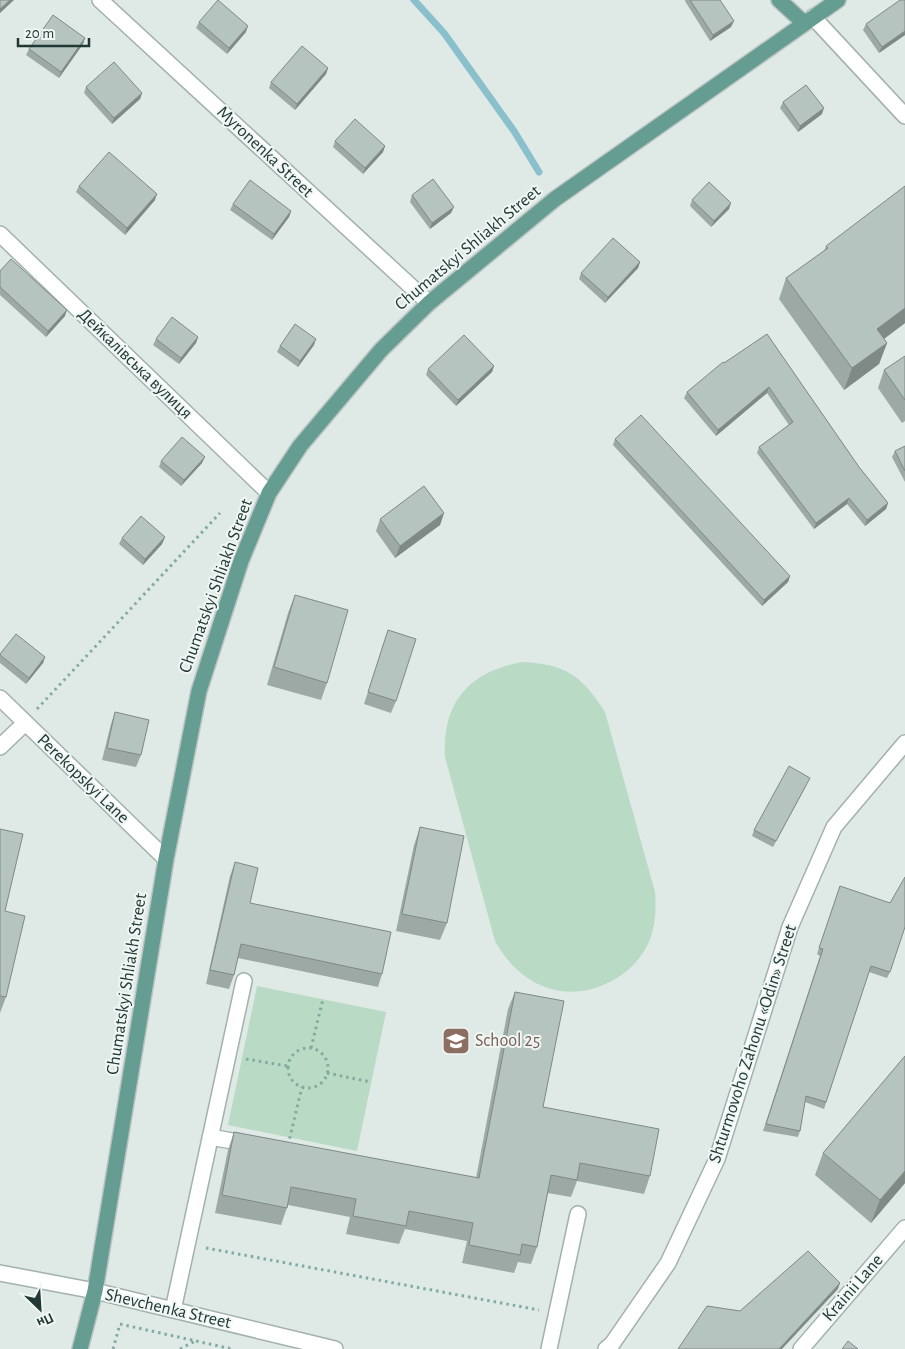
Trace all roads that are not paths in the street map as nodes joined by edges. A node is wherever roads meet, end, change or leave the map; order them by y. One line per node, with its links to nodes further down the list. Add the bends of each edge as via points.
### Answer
1 (100, 0): 7 (street, Myronenka Street)
2 (779, 0): 4 (main road)
3 (838, 0): 4 (main road, Chumatskyi Shliakh Street)
4 (809, 20): 5 (street); 7 (main road, Chumatskyi Shliakh Street, via 555,199)
5 (905, 116)
6 (0, 234): 8 (street, Дейкалівська вулиця)
7 (429, 303): 8 (main road, Chumatskyi Shliakh Street, via 380,350 300,446)
8 (269, 493): 13 (main road, Chumatskyi Shliakh Street, via 241,561 199,691)
9 (0, 698): 10 (street, Perekopskyi Lane)
10 (24, 723): 12 (street); 13 (street, Perekopskyi Lane)
11 (905, 743): 25 (street, Shturmovoho Zahonu «Odin» Street, via 834,827 790,927 717,1159 668,1263)
12 (0, 747)
13 (166, 859): 20 (main road, Chumatskyi Shliakh Street)
14 (244, 981): 15 (street)
15 (210, 1137): 16 (street); 21 (street)
16 (287, 1152)
17 (578, 1214): 24 (street)
18 (905, 1228): 26 (street, Krainii Lane)
19 (0, 1273): 20 (street, Shevchenka Street)
20 (95, 1292): 21 (street, Shevchenka Street); 22 (main road, Chumatskyi Shliakh Street)
21 (173, 1310): 23 (street, Shevchenka Street)
22 (80, 1349)
23 (335, 1349)
24 (549, 1349)
25 (606, 1349)
26 (801, 1349)

